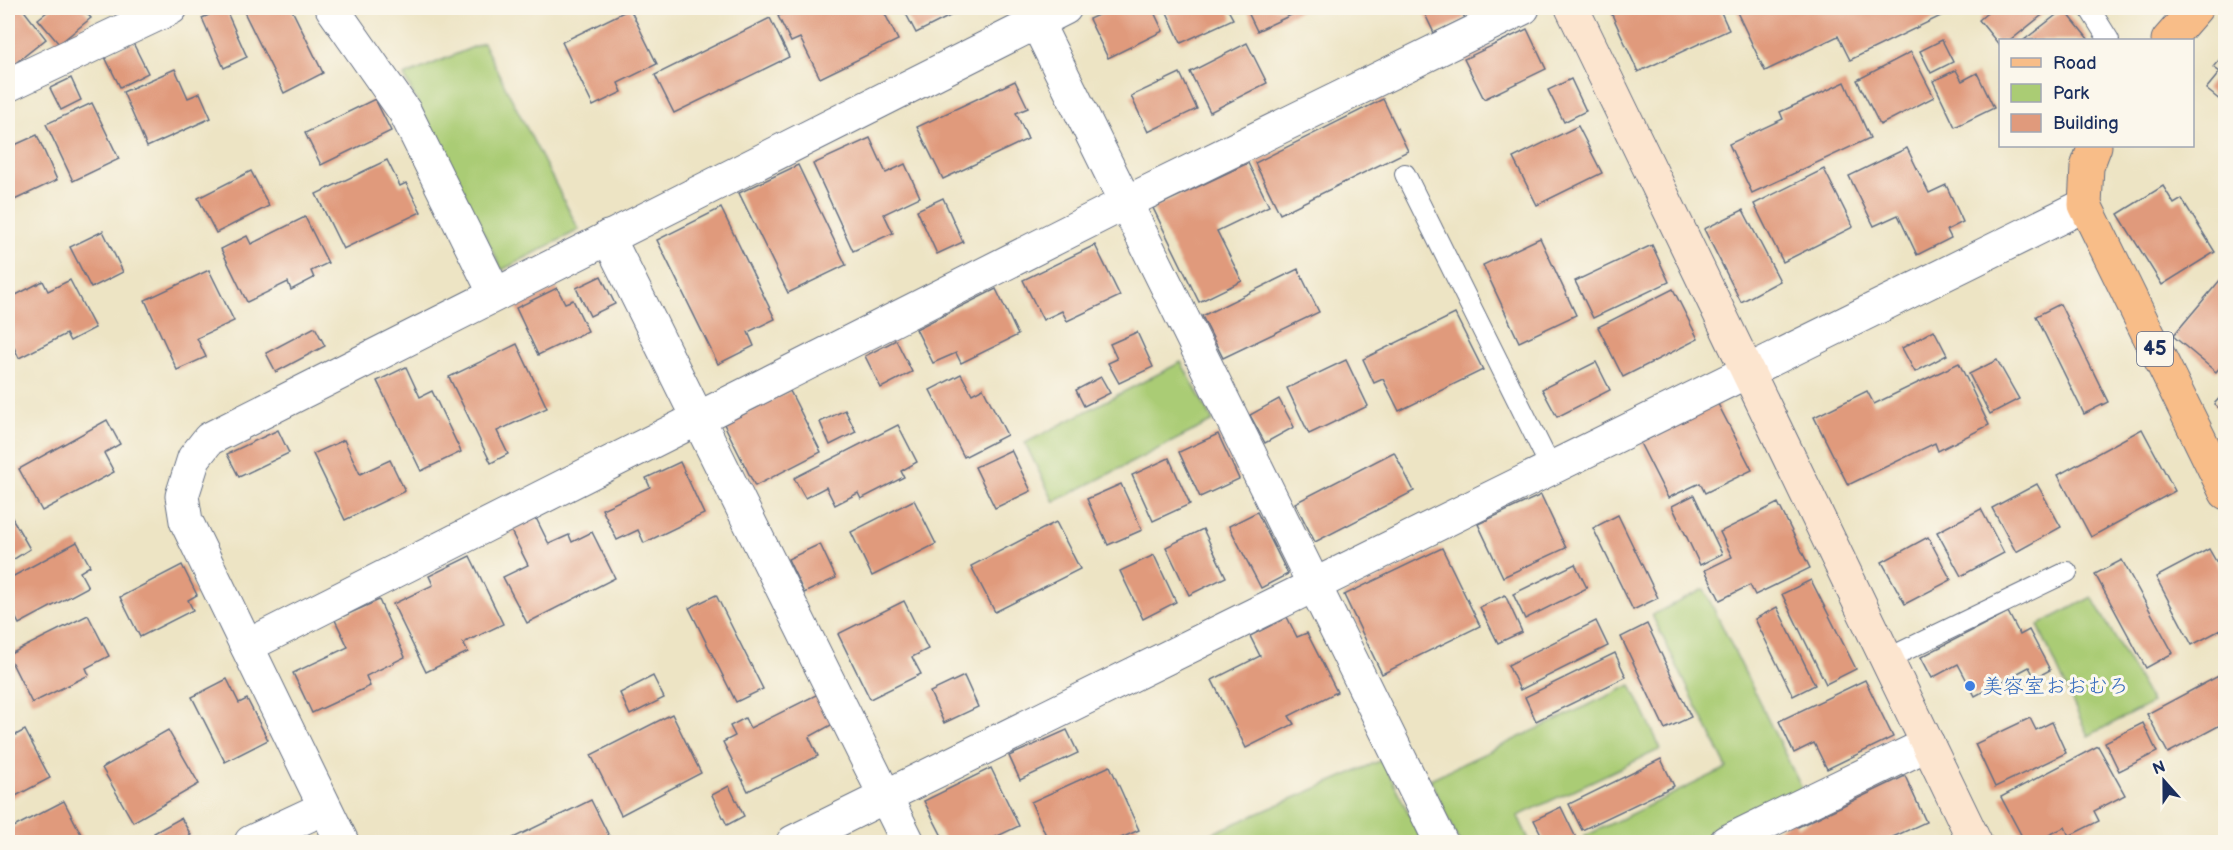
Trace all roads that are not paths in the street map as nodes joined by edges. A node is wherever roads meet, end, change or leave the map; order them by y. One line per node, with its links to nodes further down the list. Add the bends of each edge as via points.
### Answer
1 (171, 8): 11 (street)
2 (332, 8): 17 (street, via 405,112)
3 (1065, 8): 8 (street)
4 (1523, 8): 14 (street)
5 (1572, 8): 18 (street)
6 (2089, 8): 9 (lane)
7 (2196, 8): 10 (main road)
8 (1037, 23): 14 (street); 16 (street)
9 (2108, 39)
10 (2169, 39)
11 (8, 85)
12 (2095, 147): 15 (main road, 45, via 2086,167)
13 (1405, 174): 20 (lane)
14 (1125, 203): 19 (street); 23 (street)
15 (2085, 205): 18 (street); 21 (main road, 45)
16 (608, 237): 17 (street); 19 (street)
17 (495, 294): 24 (street, via 209,439 194,458 182,496 186,521)
18 (1748, 371): 20 (street); 25 (street)
19 (696, 418): 24 (street); 27 (street)
20 (1551, 468): 23 (street)
21 (2226, 493)
22 (2067, 572): 25 (lane)
23 (1314, 584): 27 (street); 33 (street)
24 (247, 646): 28 (street)
25 (1887, 659): 26 (street)
26 (1928, 744): 34 (street); 35 (street)
27 (886, 795): 31 (street); 32 (street)
28 (324, 808): 29 (street); 30 (street)
29 (251, 843)
30 (342, 843)
31 (793, 843)
32 (908, 843)
33 (1441, 843)
34 (1726, 843)
35 (1975, 843)

